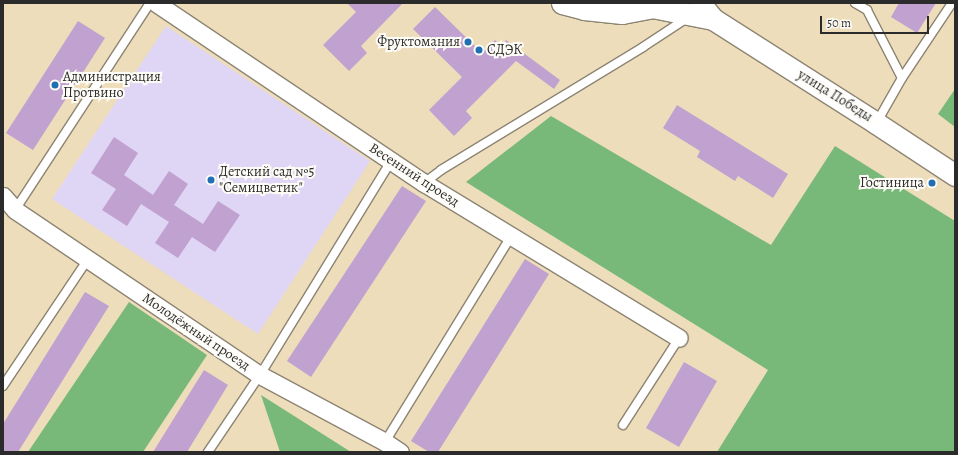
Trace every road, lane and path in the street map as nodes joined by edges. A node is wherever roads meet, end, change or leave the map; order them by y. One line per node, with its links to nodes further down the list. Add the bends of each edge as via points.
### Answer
1 (150, 3): 14 (lane)
2 (156, 3): 10 (street, Весенний проезд)
3 (562, 3): 6 (street, via 584,9 622,13)
4 (855, 3): 8 (lane, via 867,10)
5 (952, 3): 8 (lane)
6 (653, 5): 7 (street)
7 (696, 9): 9 (street, улица Победы); 12 (lane, via 643,47 440,170)
8 (902, 78): 9 (lane)
9 (876, 123): 11 (street, улица Победы)
10 (392, 160): 12 (street, Весенний проезд); 18 (lane)
11 (955, 175)
12 (424, 183): 15 (street, Весенний проезд)
13 (3, 196): 14 (street, Молодёжный проезд)
14 (15, 210): 16 (street, Молодёжный проезд)
15 (511, 236): 17 (street, Весенний проезд); 21 (lane)
16 (88, 259): 18 (street, Молодёжный проезд); 19 (lane)
17 (678, 338): 20 (lane)
18 (260, 375): 21 (street, Молодёжный проезд); 22 (lane)
19 (3, 386)
20 (624, 424)
21 (385, 442): 23 (street, Молодёжный проезд)
22 (208, 452)
23 (400, 452)

